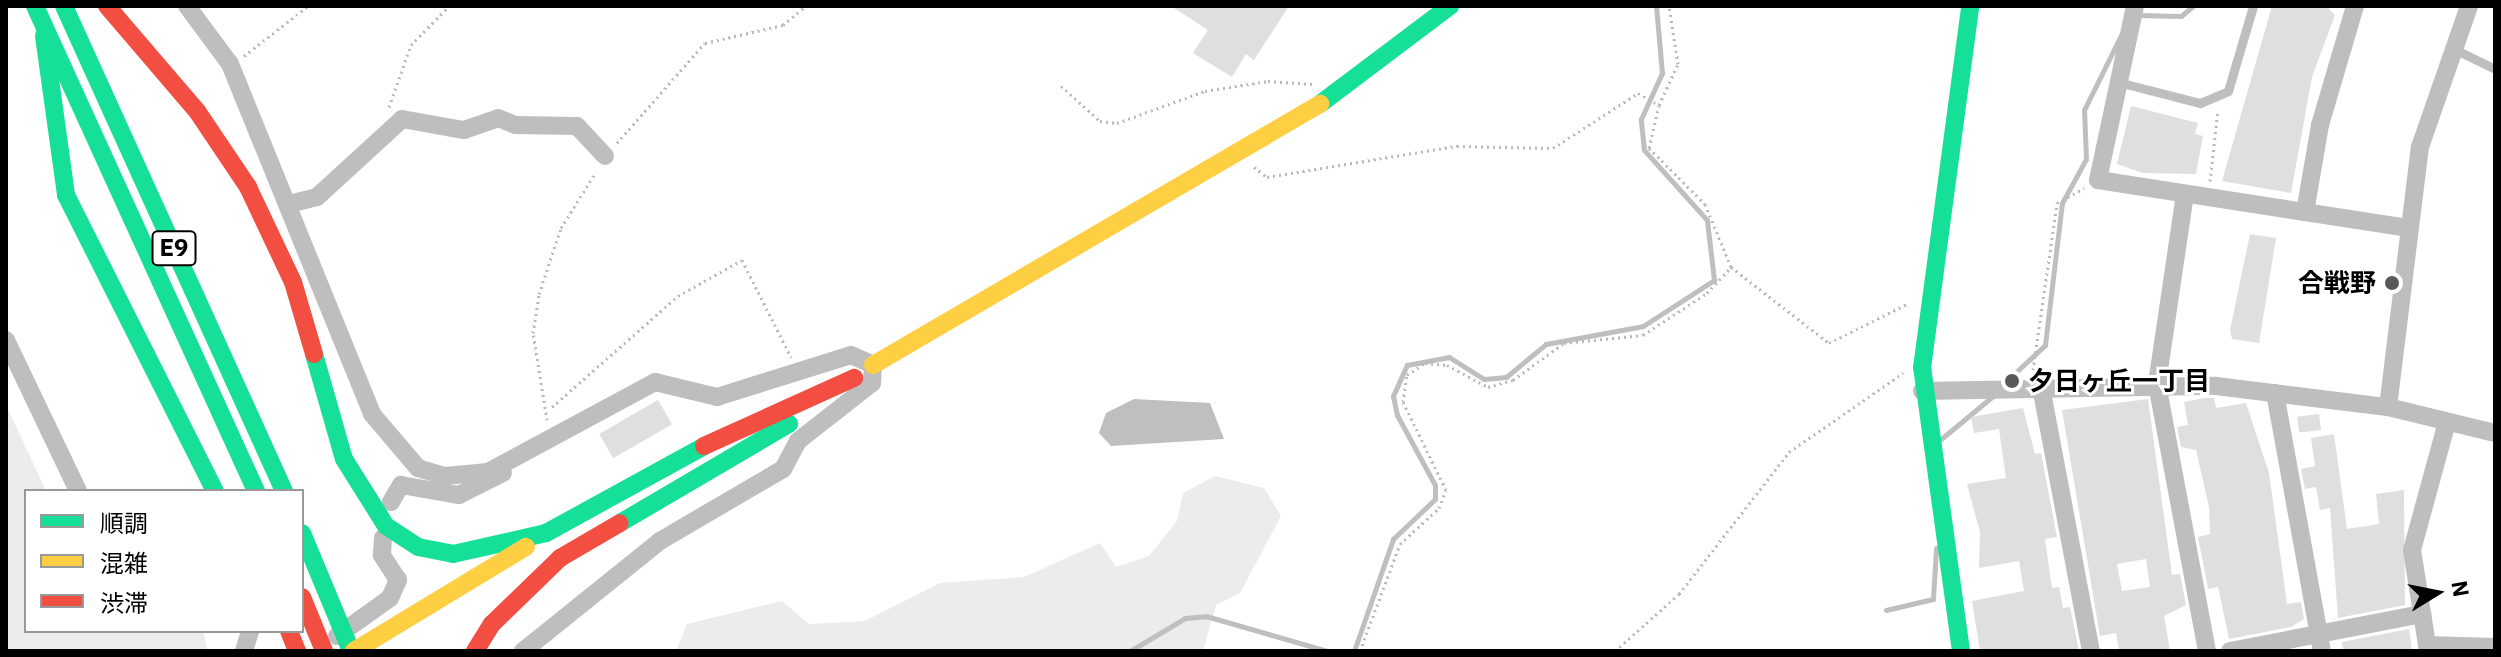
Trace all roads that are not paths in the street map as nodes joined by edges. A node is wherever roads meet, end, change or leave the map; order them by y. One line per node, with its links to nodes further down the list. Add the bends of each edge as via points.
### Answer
1 (64, 6): 33 (main road, E9)
2 (107, 6): 35 (main road, via 197,111 248,187 293,282 344,459 386,526 418,547 453,554)
3 (187, 6): 16 (street, via 230,64)
4 (1450, 6): 20 (main road, via 1375,68)
5 (1970, 6): 24 (main road, via 1926,302)
6 (2135, 6): 13 (street)
7 (2253, 6): 13 (lane, via 2228,91 2200,103)
8 (2355, 6): 17 (street, via 2320,125)
9 (2469, 6): 11 (street)
10 (39, 14): 31 (main road, via 66,195); 32 (main road, E9)
11 (2452, 48): 12 (lane); 18 (street, via 2420,147)
12 (2495, 69)
13 (2118, 82): 15 (street, via 2098,180)
14 (605, 156): 16 (street, via 577,126 498,118 464,130 420,119 394,122 317,197)
15 (2185, 194): 17 (street); 22 (street)
16 (289, 204): 29 (street, via 372,414 399,452 445,476 488,472)
17 (2305, 212): 18 (street)
18 (2409, 228): 26 (street)
19 (6, 340): 30 (street)
20 (873, 365): 21 (main road); 29 (street, via 851,355 717,397 655,382); 48 (street, via 872,383 798,441 783,469 660,541)
21 (854, 378): 35 (main road, via 711,442); 38 (main road, via 724,467)
22 (2157, 384): 23 (street); 25 (street); 51 (street)
23 (2036, 388): 24 (street); 50 (street)
24 (1922, 391): 49 (main road)
25 (2275, 393): 26 (street); 41 (street)
26 (2388, 407): 27 (street)
27 (2447, 422): 28 (street); 40 (street, via 2412,550)
28 (2495, 433)
29 (521, 452): 34 (street, via 498,479 459,495 415,482 401,485)
30 (77, 489)
31 (214, 489)
32 (255, 489)
33 (283, 489)
34 (391, 502)
35 (546, 533): 45 (main road)
36 (304, 538): 45 (main road)
37 (383, 538): 42 (street, via 382,555 398,580 390,598)
38 (560, 558): 46 (main road); 47 (main road, via 508,606)
39 (304, 603): 42 (main road)
40 (2422, 614): 41 (street); 44 (street)
41 (2321, 642): 52 (street)
42 (319, 647)
43 (2495, 647): 44 (street)
44 (2428, 648)
45 (352, 651)
46 (386, 651)
47 (475, 651)
48 (523, 651)
49 (1961, 651)
50 (2091, 651)
51 (2207, 651)
52 (2230, 651)

